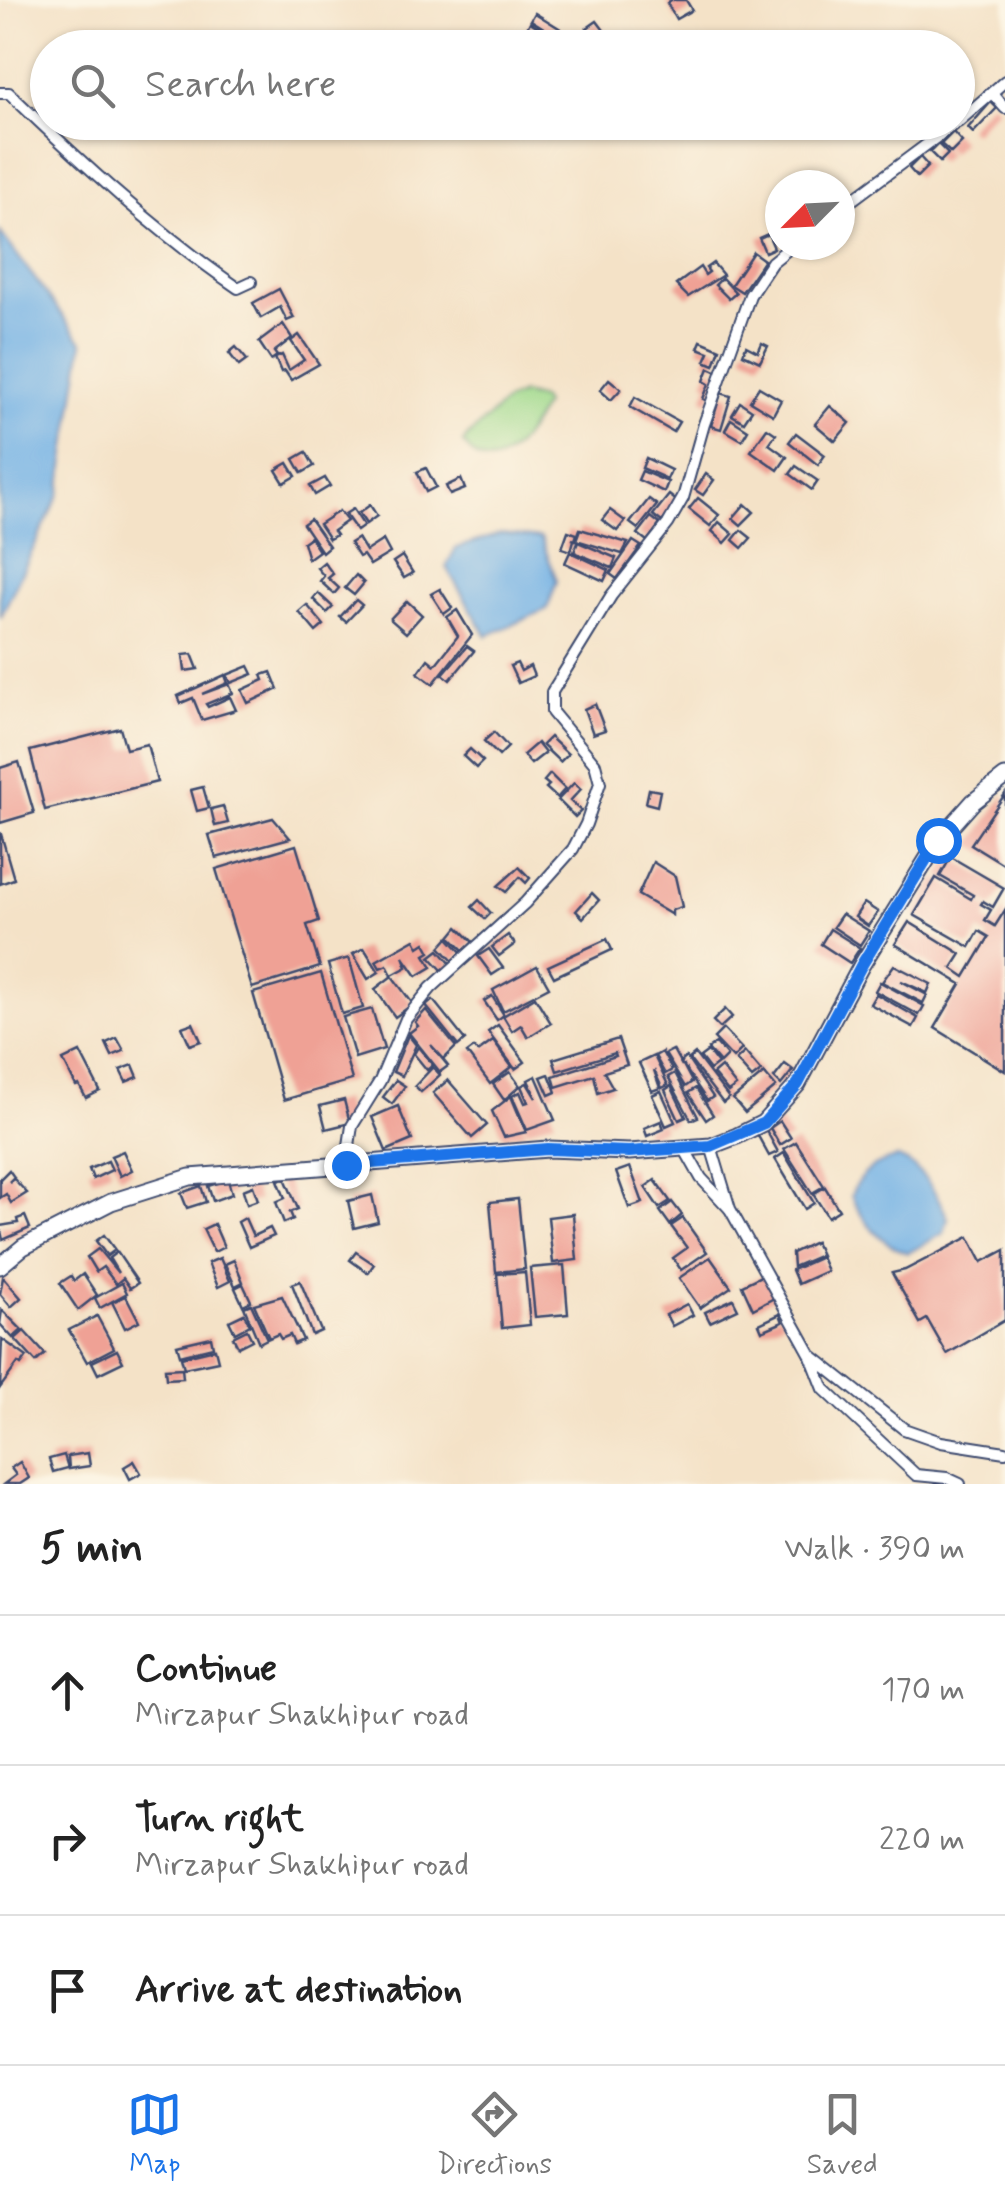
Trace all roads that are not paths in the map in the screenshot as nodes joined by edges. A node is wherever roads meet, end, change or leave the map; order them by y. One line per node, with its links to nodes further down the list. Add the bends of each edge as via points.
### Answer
1 (1005, 81): 3 (street)
2 (0, 93): 6 (street, via 9,93)
3 (992, 93): 4 (street); 5 (street)
4 (975, 107)
5 (1005, 108)
6 (30, 113)
7 (58, 140): 11 (street, via 203,264 238,288)
8 (933, 140): 9 (street)
9 (855, 197)
10 (775, 260): 15 (street, via 750,295 683,498 552,692 552,712 594,764 600,783 586,824 574,848 525,902 406,1019 352,1126)
11 (251, 282)
12 (1005, 778): 13 (main road, via 938,840 798,1084 764,1123)
13 (710, 1146): 14 (main road); 16 (street)
14 (684, 1148): 15 (main road, via 548,1149); 16 (street)
15 (346, 1165): 17 (main road, via 190,1176 111,1202)
16 (730, 1209): 18 (street)
17 (0, 1266)
18 (810, 1355): 19 (street, via 904,1430); 20 (street, via 824,1389)
19 (1005, 1452)
20 (916, 1479): 21 (street)
21 (960, 1484)

